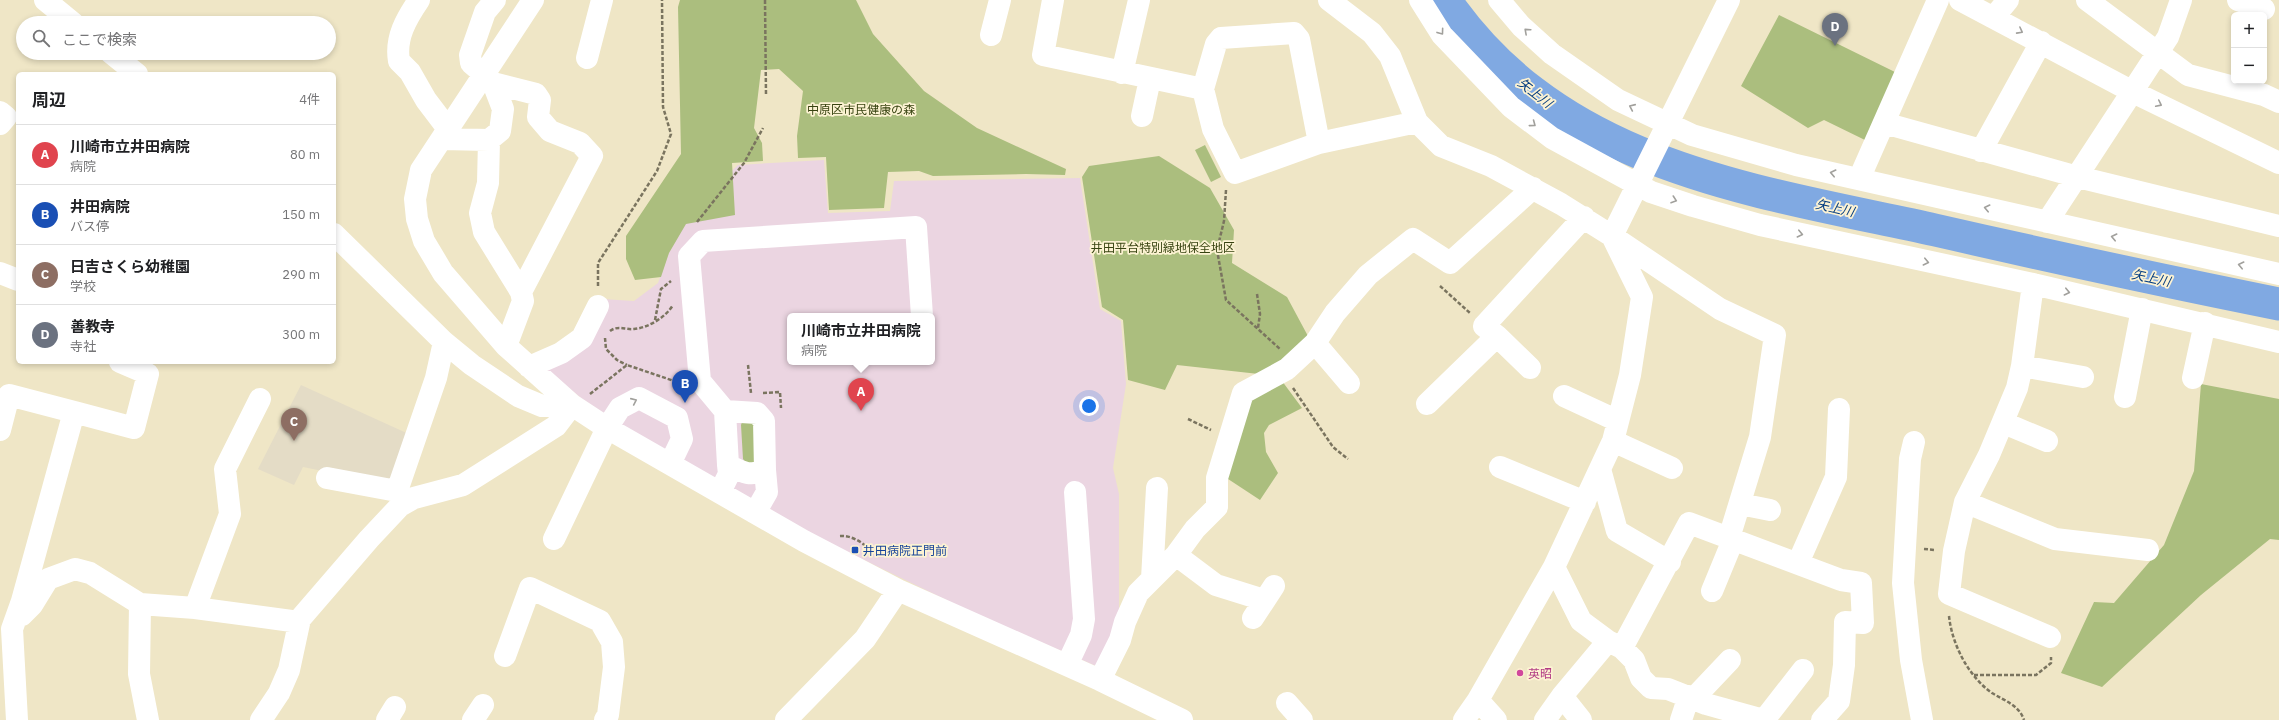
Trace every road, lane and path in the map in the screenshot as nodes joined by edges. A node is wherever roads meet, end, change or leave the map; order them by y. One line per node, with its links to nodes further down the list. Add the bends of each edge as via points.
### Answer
1 (46, 0): 22 (street)
2 (419, 0): 43 (street, via 411,11 399,41 399,61 410,72)
3 (495, 0): 31 (street, via 485,12 470,55 471,63)
4 (533, 0): 31 (street)
5 (602, 0): 27 (street)
6 (662, 0): 66 (path, via 663,107 671,134 657,171 598,263)
7 (765, 0): 35 (path)
8 (1000, 0): 24 (street)
9 (1053, 0): 30 (street, via 1043,55)
10 (1139, 0): 30 (street)
11 (1329, 0): 39 (street, via 1372,33 1390,56)
12 (1420, 0): 51 (street, one-way to 51, via 1442,35 1511,108 1552,138)
13 (1499, 0): 40 (street, one-way to 13, via 1618,100 1552,54 1521,26)
14 (1729, 0): 40 (street)
15 (1938, 0): 41 (street)
16 (1960, 0): 23 (street)
17 (2008, 0): 23 (street)
18 (2087, 0): 26 (street)
19 (2181, 0): 26 (street, via 2168,37)
20 (2238, 0): 21 (street)
21 (2264, 10)
22 (65, 16)
23 (1994, 17): 25 (street, one-way to 25)
24 (991, 35)
25 (2041, 42): 34 (street); 46 (street)
26 (2157, 54): 34 (street); 36 (street, via 2188,75 2264,95)
27 (587, 58)
28 (120, 60): 29 (street)
29 (135, 72)
30 (1122, 73): 32 (street)
31 (486, 79): 43 (street); 44 (street, via 503,109 500,131); 64 (street, via 536,94 540,100 538,117 550,131 580,143 592,156)
32 (1150, 79): 33 (street); 38 (street)
33 (1204, 89): 45 (street, via 1213,129 1235,173); 45 (street, via 1216,44 1221,38 1294,33 1299,39)
34 (2133, 92): 47 (street, one-way to 47); 48 (street)
35 (766, 95)
36 (2279, 102)
37 (0, 112): 42 (street, via 6,117)
38 (1142, 116)
39 (1417, 122): 45 (street); 52 (street, via 1441,146 1491,166)
40 (1668, 123): 49 (street, one-way to 40, via 1796,165 1692,135); 51 (street)
41 (1884, 123): 46 (street); 49 (street)
42 (0, 124)
43 (445, 134): 44 (street); 76 (street, via 421,170 415,199 417,219 424,241 443,272)
44 (489, 140): 64 (street, via 488,183 480,213 484,232)
45 (1319, 143)
46 (1981, 151): 48 (street)
47 (2279, 163)
48 (2078, 177): 54 (street); 55 (street)
49 (1859, 179): 54 (street, one-way to 49)
50 (1223, 184): 71 (path, via 1226,191 1224,221 1217,250 1226,300)
51 (1638, 187): 57 (street); 62 (street, one-way to 62, via 1760,225)
52 (1533, 188): 53 (street); 75 (street, via 1450,262 1413,238 1368,275 1335,313)
53 (1584, 217): 57 (street); 72 (street)
54 (2047, 222): 59 (street, one-way to 54)
55 (2279, 226)
56 (336, 236): 73 (street)
57 (1612, 236): 100 (street, via 1642,297 1630,375); 118 (street, via 1720,309 1775,335 1760,437)
58 (0, 273): 60 (street)
59 (2279, 274)
60 (16, 279)
61 (673, 280): 69 (path, via 662,289)
62 (2033, 284): 67 (street, one-way to 67); 78 (street)
63 (1440, 286): 72 (path)
64 (521, 292): 76 (street, via 523,301)
65 (1257, 294): 71 (path, via 1260,314)
66 (598, 306): 79 (street, via 582,338 561,353)
67 (2142, 309): 70 (street); 88 (street)
68 (922, 313): 93 (street, via 916,226 703,241 689,256 700,381)
69 (655, 321)
70 (2205, 323): 74 (street); 84 (street)
71 (1258, 328): 82 (path, via 1286,354)
72 (1490, 331): 81 (street); 90 (street)
73 (444, 342): 91 (street, via 472,365 518,396 542,406); 115 (street)
74 (2279, 342)
75 (1315, 343): 82 (street); 85 (street)
76 (506, 346): 79 (street)
77 (131, 364): 80 (street)
78 (2022, 366): 83 (street); 97 (street)
79 (529, 367): 91 (street)
80 (152, 368): 94 (street, via 134,428)
81 (1530, 368)
82 (1285, 370): 101 (street, via 1243,393); 104 (path, via 1333,447)
83 (2083, 377)
84 (2193, 378)
85 (1349, 383)
86 (751, 394): 95 (path, via 780,392)
87 (1564, 396): 100 (street)
88 (2125, 397)
89 (260, 399): 138 (street, via 225,469 230,514)
90 (1427, 404)
91 (572, 405): 98 (street); 115 (street, via 556,426 463,485 414,498)
92 (1838, 409): 130 (street, via 1836,477)
93 (725, 411): 106 (street); 110 (street, via 757,413 762,417)
94 (74, 412): 99 (street, via 9,395); 139 (street, via 22,601)
95 (781, 415)
96 (1188, 419): 101 (path)
97 (2004, 423): 102 (street); 117 (street)
98 (607, 428): 105 (street); 105 (street, one-way to 105, via 620,408 639,398 677,418 682,439); 122 (street)
99 (0, 430)
100 (1616, 431): 108 (street); 109 (street)
101 (1230, 438): 126 (street, via 1217,478 1217,507 1195,529)
102 (2047, 441)
103 (1914, 442): 124 (street, via 1910,459)
104 (1348, 459)
105 (670, 464): 113 (street)
106 (728, 465): 110 (street, via 744,473 755,474); 113 (street, via 729,474)
107 (1500, 467): 116 (street)
108 (1672, 468)
109 (1600, 469): 116 (street); 129 (street, via 1617,531)
110 (765, 470): 120 (street, via 767,492)
111 (327, 478): 115 (street)
112 (1157, 488): 132 (street)
113 (720, 492): 120 (street)
114 (1075, 492): 145 (street, via 1084,619 1081,634)
115 (402, 496): 140 (street, via 400,506)
116 (1585, 502): 131 (street)
117 (1965, 502): 125 (street); 127 (street, via 2055,539)
118 (1740, 504): 119 (street); 123 (street)
119 (1770, 510)
120 (755, 512): 133 (street)
121 (839, 536): 128 (path, via 846,536 867,547)
122 (554, 539)
123 (1731, 539): 129 (street, via 1689,523); 130 (street); 134 (street)
124 (1906, 548): 125 (path); 167 (street, via 1902,583)
125 (1954, 551): 135 (street)
126 (1176, 555): 132 (street); 136 (street, via 1216,585)
127 (2136, 555)
128 (874, 559)
129 (1670, 562): 142 (street)
130 (1798, 563): 166 (street, via 1841,580 1861,584 1863,623 1845,622 1844,665 1839,701)
131 (1554, 567): 142 (street, via 1581,621); 151 (street)
132 (1152, 579): 148 (street, via 1138,593 1120,640)
133 (898, 590): 145 (street); 158 (street, via 865,639)
134 (1712, 591)
135 (1949, 594): 141 (street); 147 (path, via 1950,627 1969,671)
136 (1264, 601)
137 (140, 604): 138 (street); 139 (street, via 90,573 74,569 48,579 32,605); 156 (street, via 139,674)
138 (195, 608): 140 (street)
139 (7, 619): 155 (street, via 12,629)
140 (299, 622): 157 (street, via 289,670 279,693)
141 (2050, 636): 147 (path, via 2051,663 2036,675)
142 (1615, 644): 149 (street); 150 (street, via 1634,660 1641,678 1651,688 1668,688)
143 (505, 656): 153 (street, via 530,588 600,621 612,642)
144 (1730, 660): 150 (street)
145 (1067, 665): 148 (street)
146 (1804, 670): 165 (street)
147 (1974, 675): 168 (path, via 1991,692 2019,708)
148 (1100, 680): 154 (street)
149 (1562, 696): 162 (street); 163 (street)
150 (1691, 697): 164 (street); 165 (street, via 1706,704)
151 (1478, 700): 160 (street); 161 (street)
152 (1287, 703): 159 (street)
153 (612, 718)
154 (1177, 719)
155 (17, 720)
156 (148, 720)
157 (261, 720)
158 (786, 720)
159 (1302, 720)
160 (1464, 720)
161 (1496, 720)
162 (1545, 720)
163 (1581, 720)
164 (1681, 720)
165 (1764, 720)
166 (1822, 720)
167 (1922, 720)
168 (2024, 720)

